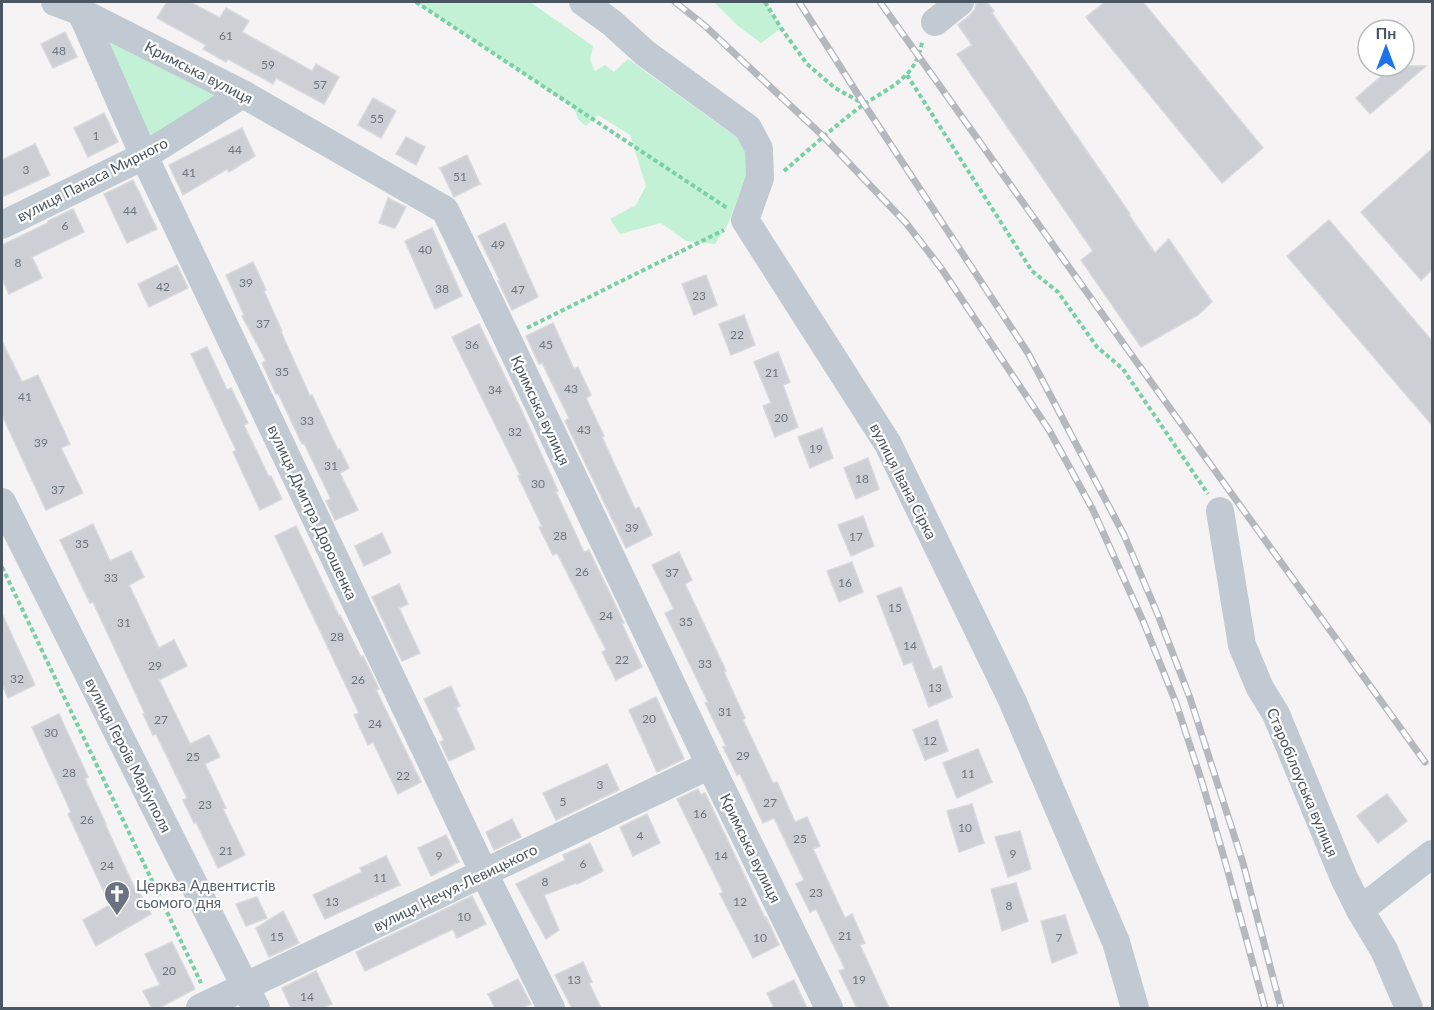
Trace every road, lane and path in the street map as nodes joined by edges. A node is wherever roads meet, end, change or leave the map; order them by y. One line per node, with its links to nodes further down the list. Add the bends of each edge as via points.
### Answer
1 (55, 2): 6 (street, Кримська вулиця)
2 (416, 2): 12 (path)
3 (583, 2): 12 (street, via 748,128 759,149 760,178)
4 (765, 2): 10 (path, via 807,64 835,88)
5 (960, 2): 7 (street)
6 (81, 12): 9 (street, Кримська вулиця); 11 (street, вулиця Дмитра Дорошенка)
7 (935, 22)
8 (906, 75): 15 (path, via 1032,271 1058,292 1097,347 1123,369)
9 (243, 94): 11 (street, вулиця Панаса Мирного); 17 (street, Кримська вулиця, via 445,210)
10 (864, 104)
11 (144, 156): 13 (street, вулиця Панаса Мирного); 19 (street, вулиця Дмитра Дорошенка)
12 (745, 220): 25 (street, вулиця Івана Сірка, via 893,455 1012,700 1116,942)
13 (2, 225)
14 (2, 502): 21 (street, вулиця Героїв Маріуполя)
15 (1220, 511): 20 (street, Старобілоуська вулиця, via 1242,645)
16 (2, 567): 22 (path)
17 (710, 765): 19 (street, вулиця Нечуя-Левицького); 24 (street, Кримська вулиця)
18 (1432, 854): 20 (street)
19 (484, 873): 21 (street, вулиця Нечуя-Левицького); 23 (street, вулиця Дмитра Дорошенка)
20 (1360, 910): 26 (street, Старобілоуська вулиця, via 1384,950)
21 (251, 998): 22 (street, вулиця Нечуя-Левицького)
22 (205, 1006)
23 (551, 1008)
24 (830, 1008)
25 (1135, 1008)
26 (1409, 1008)

